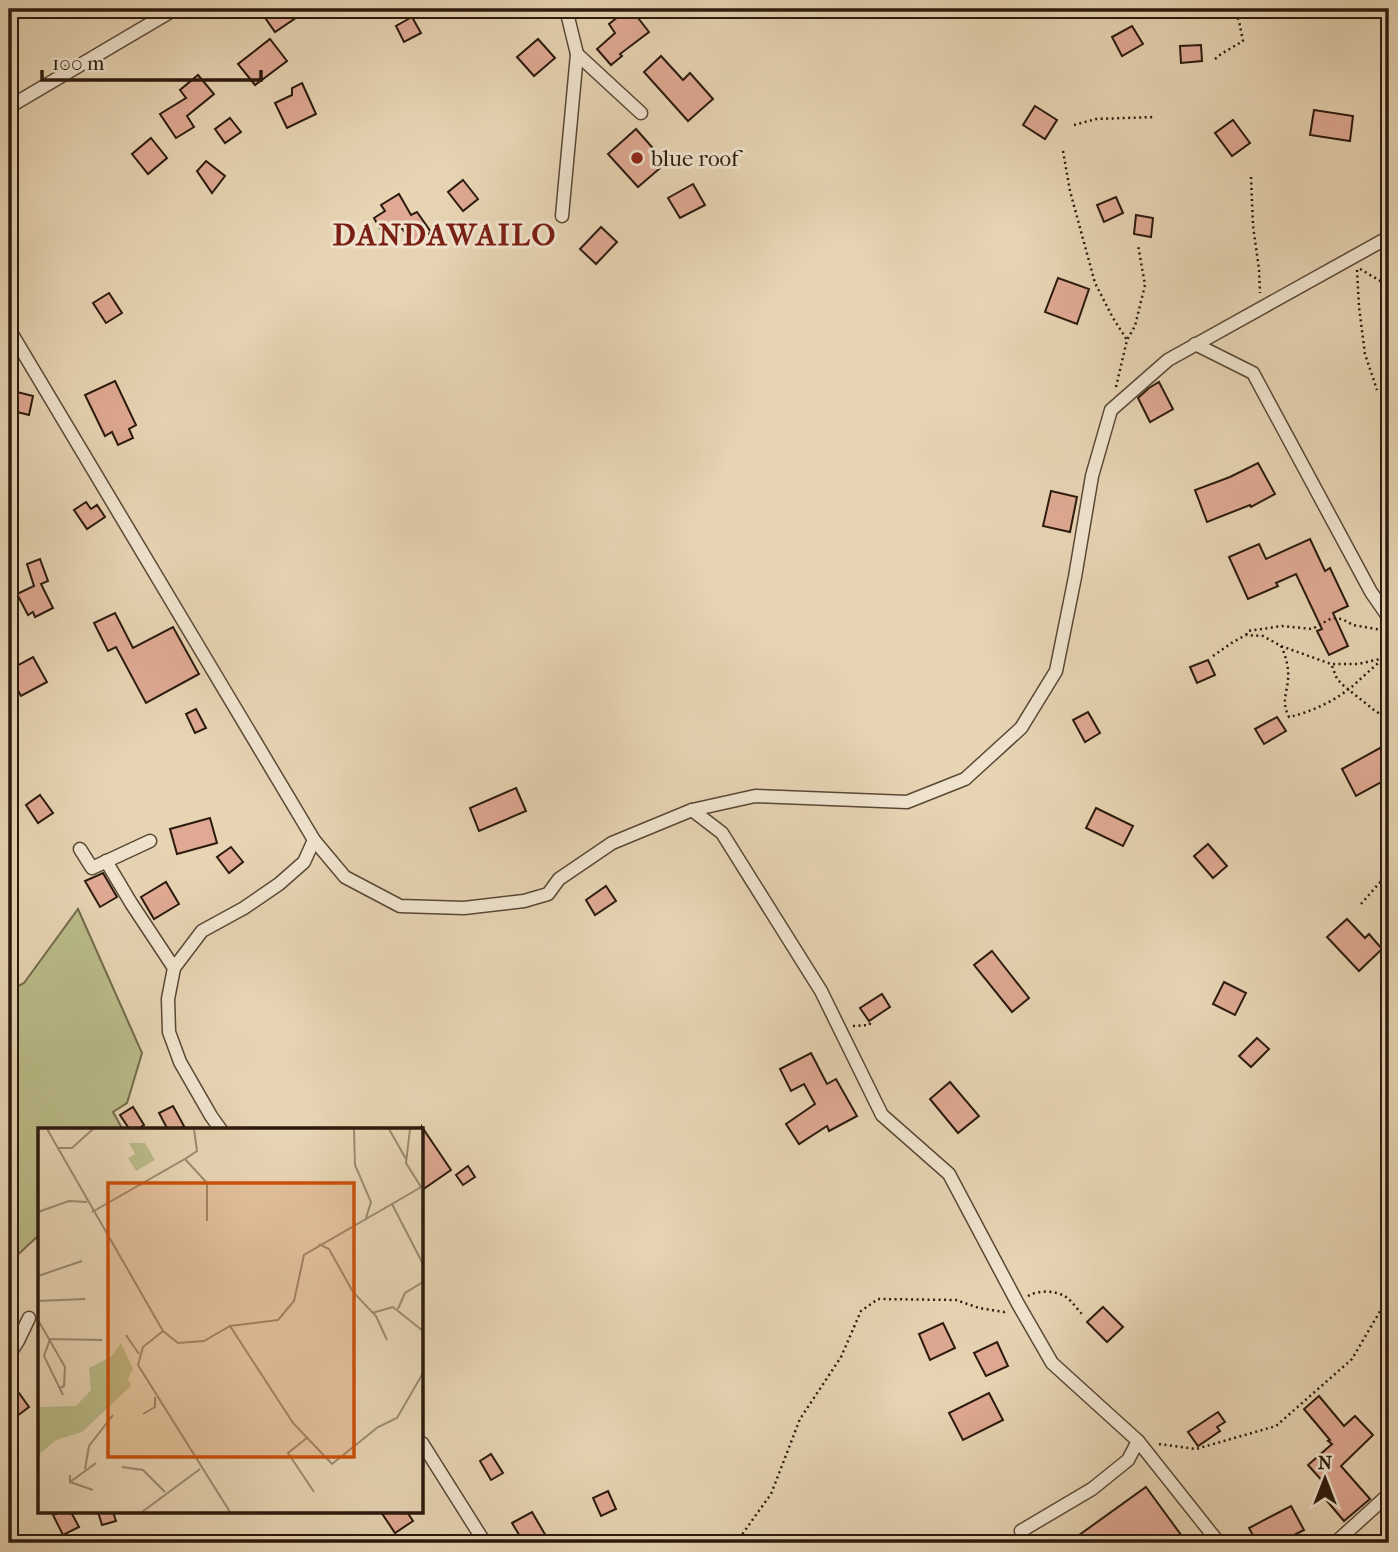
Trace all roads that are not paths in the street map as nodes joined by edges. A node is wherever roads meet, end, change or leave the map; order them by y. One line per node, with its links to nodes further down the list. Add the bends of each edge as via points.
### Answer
1 (175, 9): 4 (street)
2 (566, 9): 3 (street)
3 (577, 54): 5 (street); 6 (street)
4 (9, 107)
5 (641, 114)
6 (562, 216)
7 (1389, 237): 9 (street)
8 (9, 329): 12 (street)
9 (1195, 344): 10 (street, via 1253,373); 11 (street, via 1168,360 1111,410 1092,476 1056,671 1021,728 965,779 907,802 755,796)
10 (1389, 618)
11 (692, 810): 12 (street, via 612,843 559,879 548,894 464,908 400,906 345,877); 20 (street, via 722,833 821,991 882,1115 949,1174 1052,1363)
12 (314, 840): 16 (street, via 304,862 244,908 202,931)
13 (150, 841): 15 (street)
14 (79, 849): 15 (street, via 92,868)
15 (106, 862): 16 (street)
16 (174, 968): 17 (street, via 168,999 169,1032 180,1062)
17 (220, 1128)
18 (29, 1318): 19 (street)
19 (9, 1355)
20 (1138, 1441): 24 (street, via 1128,1460 1092,1489 1021,1531); 25 (street)
21 (424, 1446): 23 (street)
22 (1389, 1493): 26 (street)
23 (485, 1543)
24 (1027, 1543)
25 (1219, 1543)
26 (1335, 1543)

